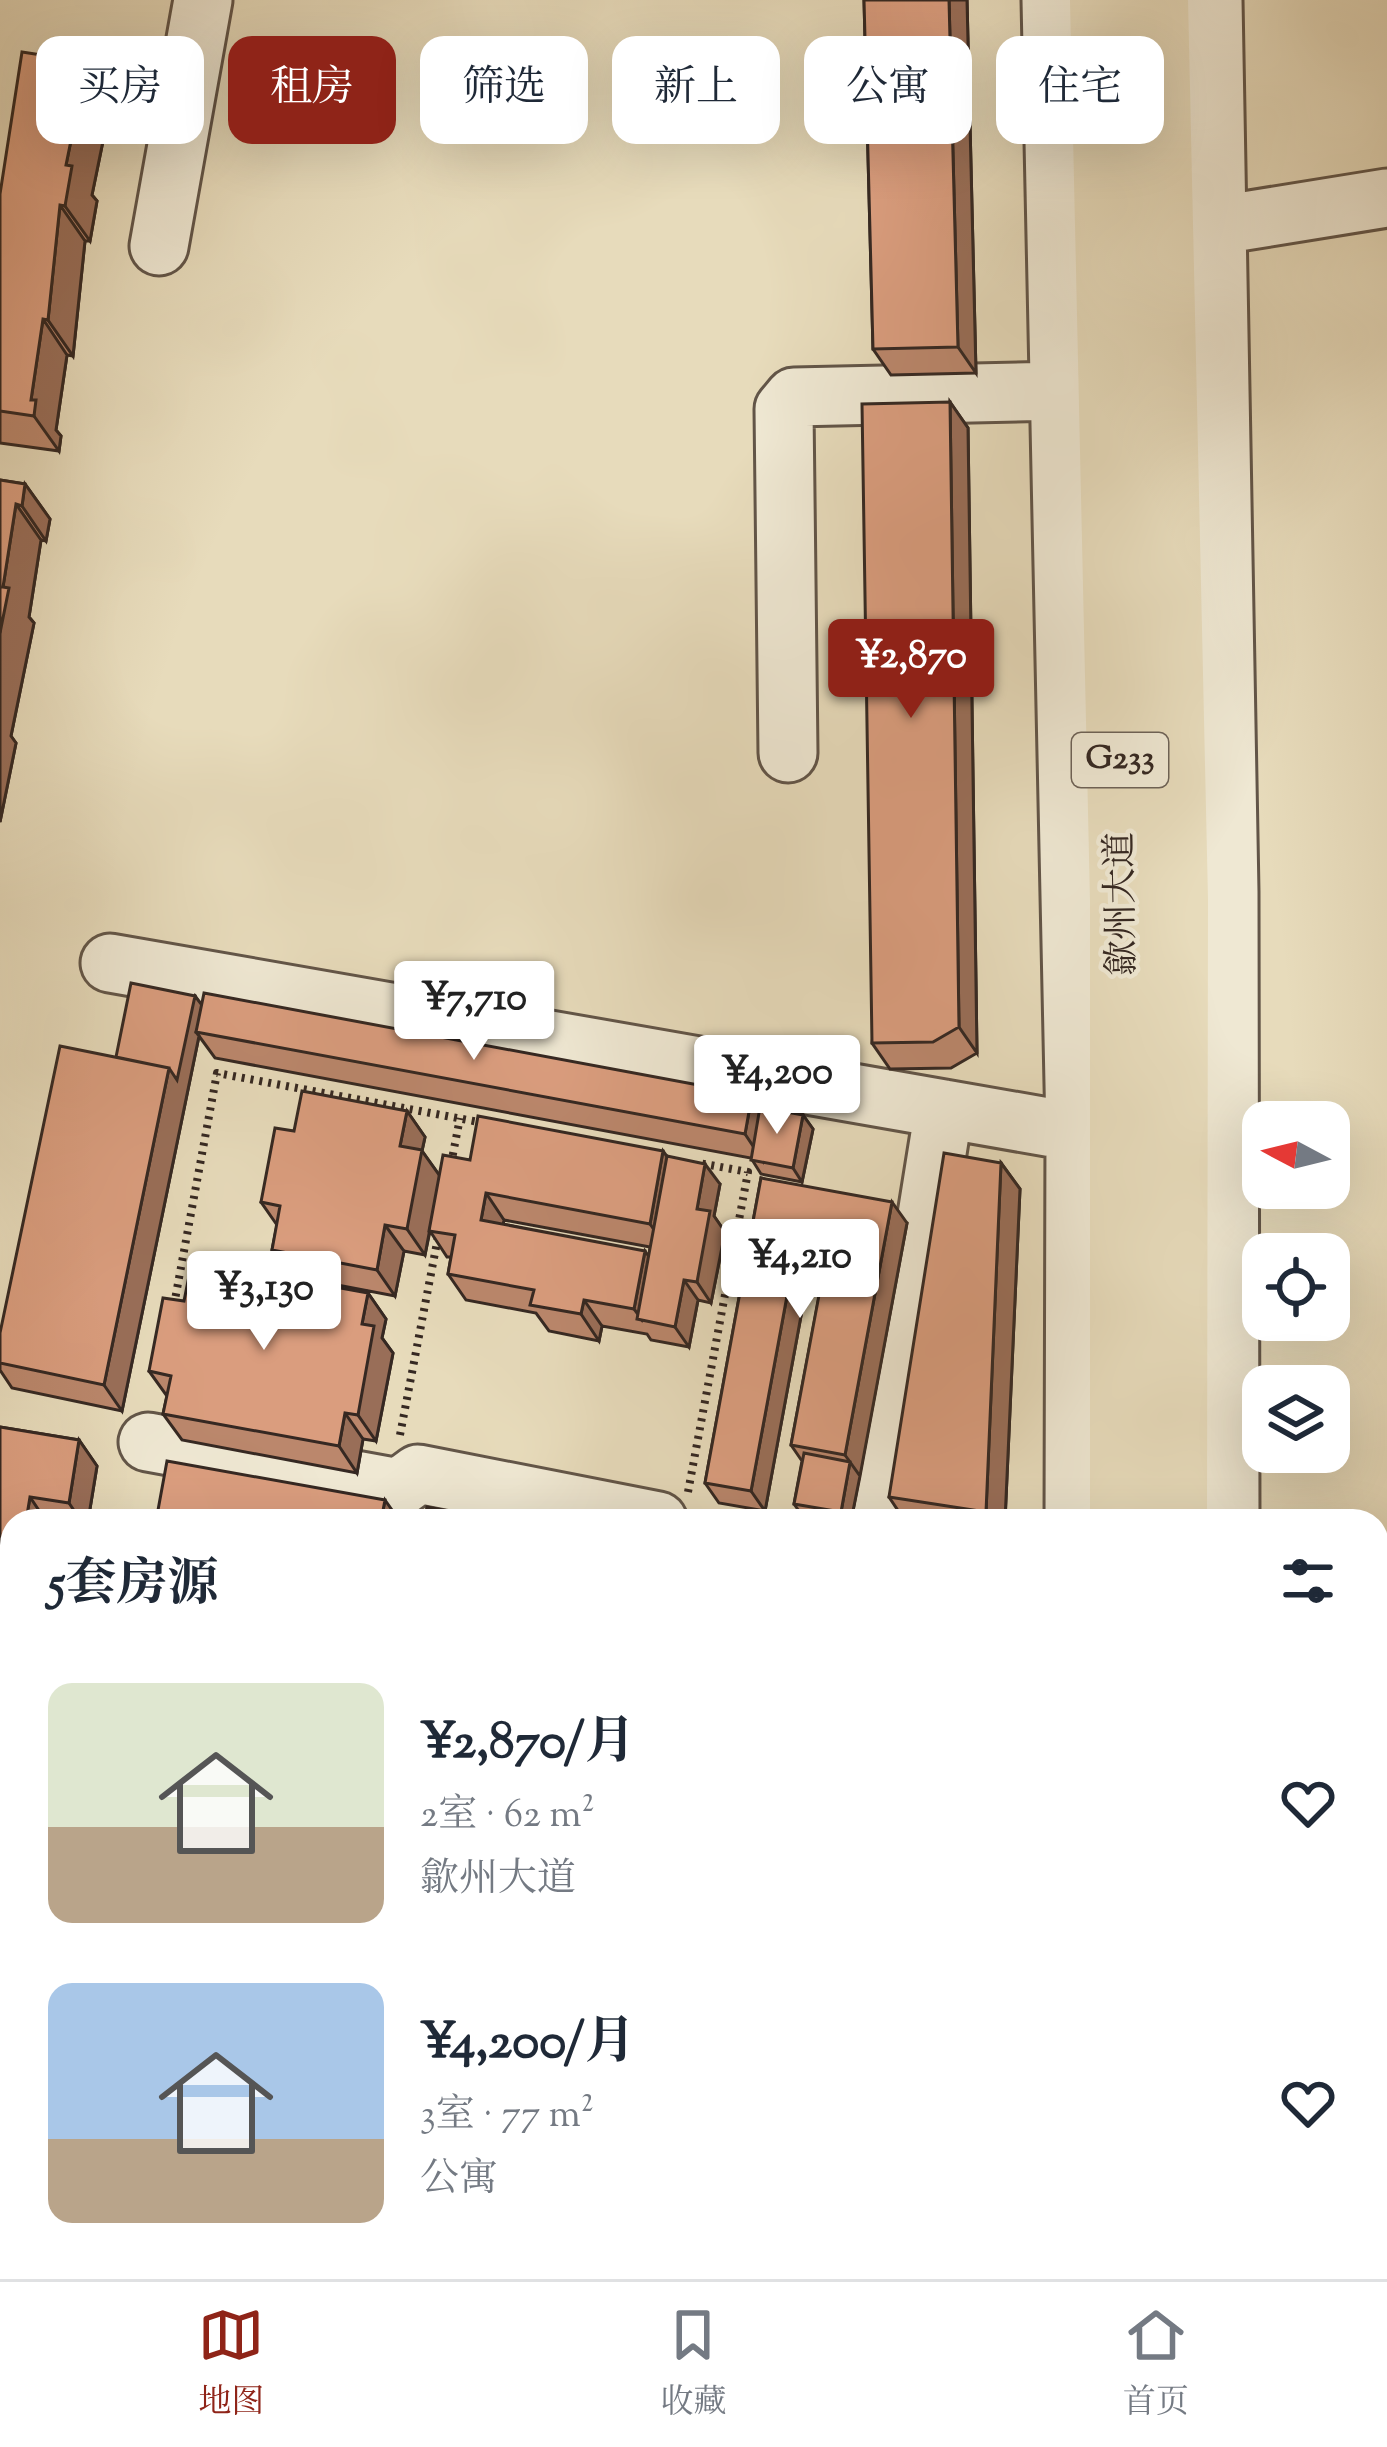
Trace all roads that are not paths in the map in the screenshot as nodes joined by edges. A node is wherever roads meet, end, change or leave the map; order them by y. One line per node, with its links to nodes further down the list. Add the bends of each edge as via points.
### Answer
1 (203, 0): 8 (street)
2 (1051, 0): 9 (street)
3 (1103, 0): 13 (highway, 歙州大道 / G233)
4 (1155, 0): 7 (highway, 歙州大道 / G233)
5 (1213, 0): 7 (street)
6 (1387, 198): 7 (street)
7 (1188, 230): 19 (highway, 歙州大道 / G233); 20 (street, via 1233,1202)
8 (160, 246)
9 (1059, 391): 10 (street, via 794,397 784,410); 13 (street)
10 (788, 753)
11 (110, 963): 12 (street)
12 (944, 1109): 13 (street); 16 (street)
13 (1101, 1136): 17 (street); 18 (highway, 歙州大道 / G233)
14 (148, 1442): 15 (street, via 391,1487 418,1474)
15 (672, 1509)
16 (880, 1509)
17 (1075, 1509)
18 (1122, 1509)
19 (1174, 1509)
20 (1230, 1509)

